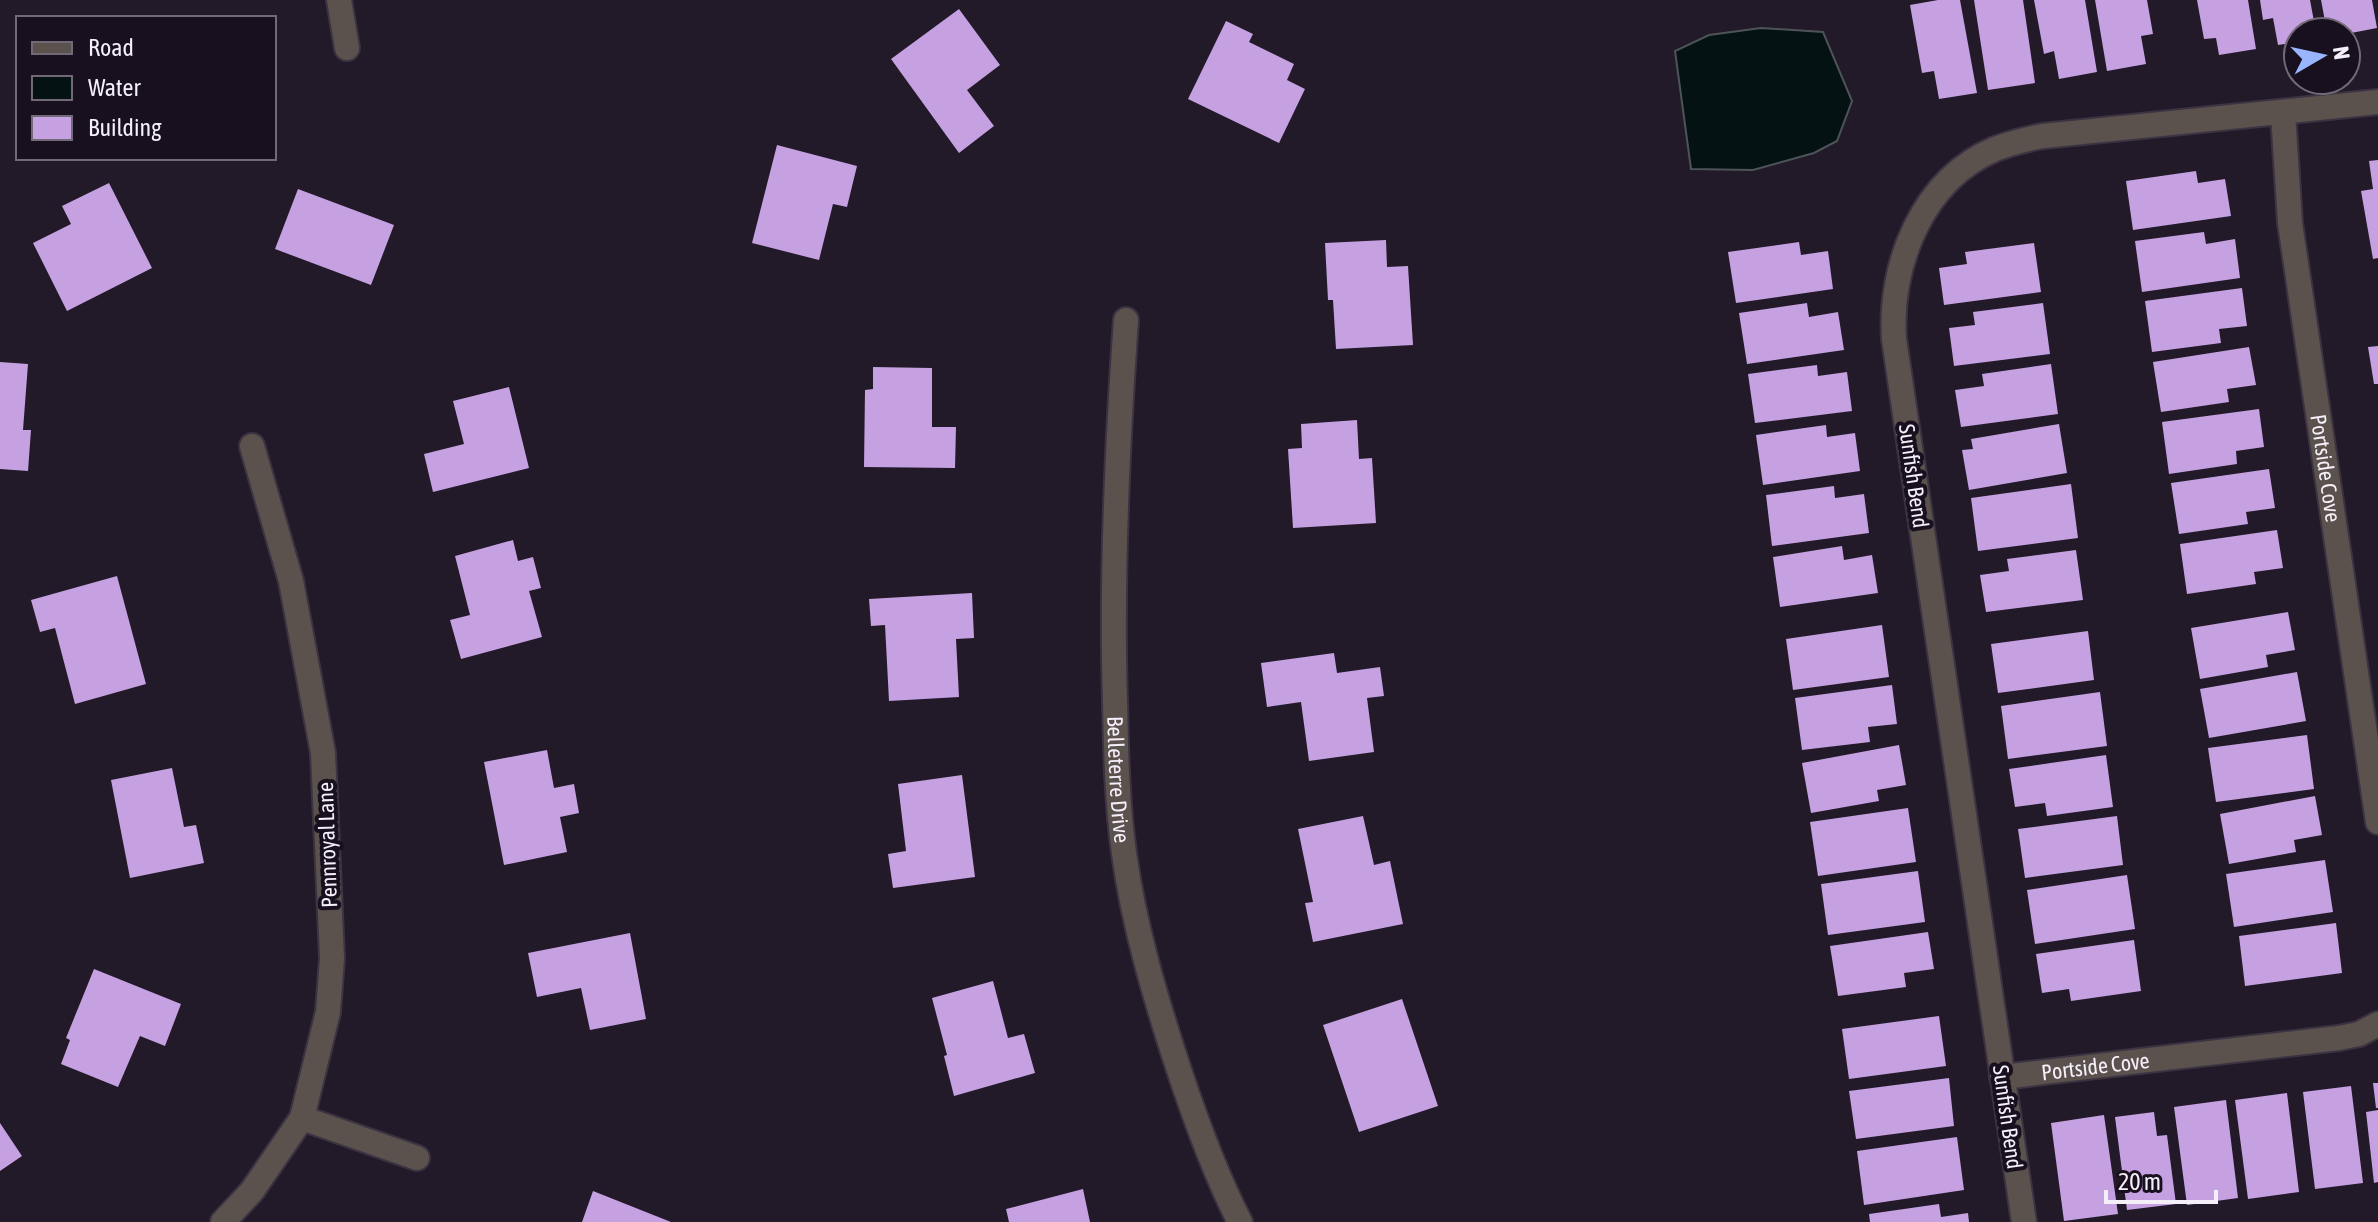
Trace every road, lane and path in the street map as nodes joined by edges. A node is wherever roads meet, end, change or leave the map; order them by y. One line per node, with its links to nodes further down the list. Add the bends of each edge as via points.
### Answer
1 (339, 0): 2 (street)
2 (347, 48)
3 (2378, 102): 4 (street, Sunfish Bend)
4 (2283, 113): 7 (street, Portside Cove, via 2290,223); 9 (street, Sunfish Bend, via 2043,136 1993,150 1958,174 1931,203 1900,266 1892,313 1894,339)
5 (1126, 320): 13 (street, Belleterre Drive, via 1112,627 1124,852 1160,1012 1194,1115)
6 (252, 446): 10 (street, Pennroyal Lane, via 291,581 323,753 332,958 328,1012)
7 (2378, 822)
8 (2378, 1024): 9 (street, Portside Cove, via 2339,1038)
9 (2002, 1077): 14 (street, Sunfish Bend)
10 (302, 1118): 11 (street); 12 (street, Pennroyal Lane, via 252,1191)
11 (417, 1158)
12 (223, 1222)
13 (1240, 1222)
14 (2024, 1222)

